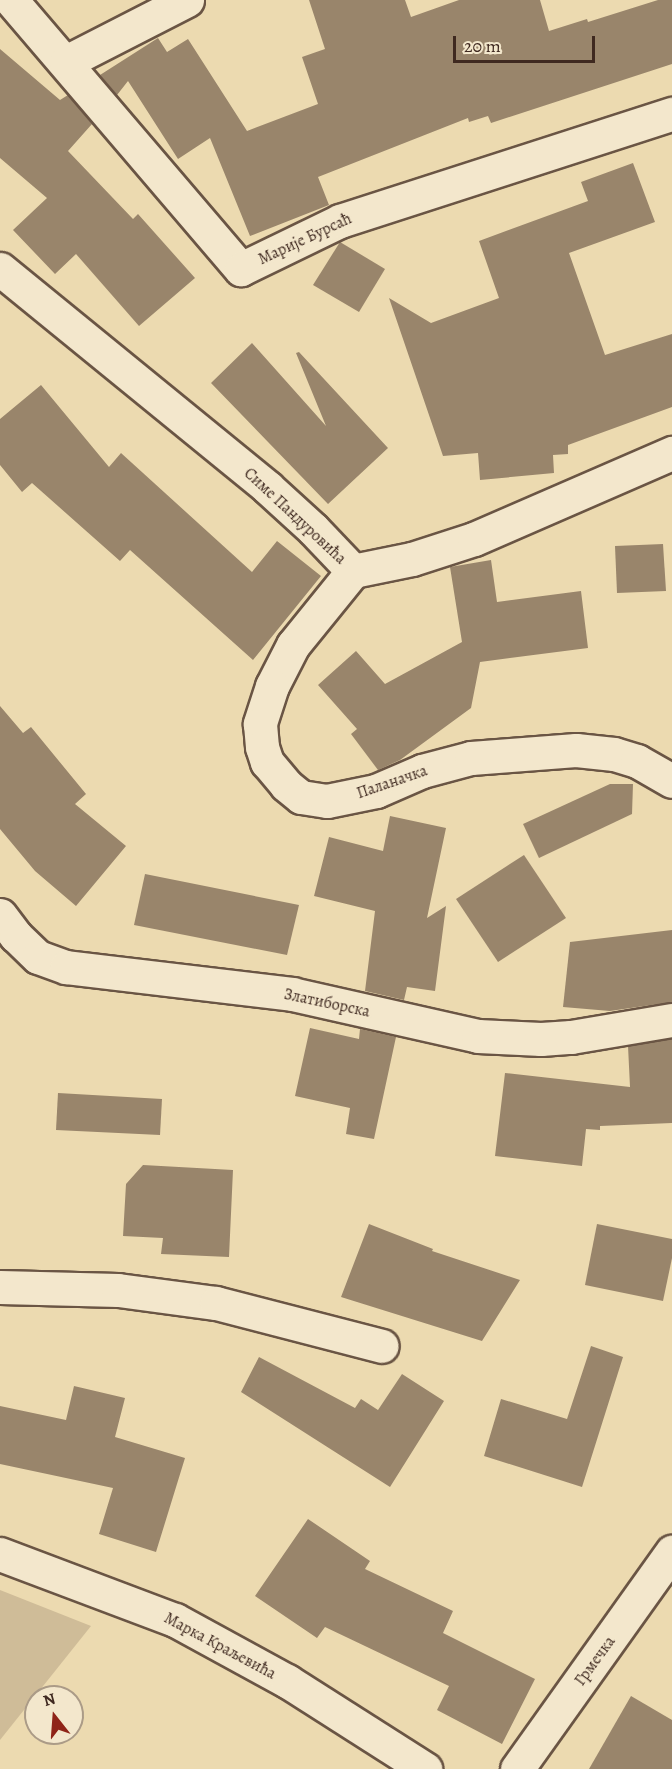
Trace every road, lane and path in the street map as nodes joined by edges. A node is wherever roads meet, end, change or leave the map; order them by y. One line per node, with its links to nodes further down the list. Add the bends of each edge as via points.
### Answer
1 (11, 0): 3 (street, Марије Бурсаћ)
2 (186, 0): 3 (street)
3 (66, 62): 4 (street, Марије Бурсаћ, via 241,269 340,220)
4 (672, 114)
5 (0, 269): 7 (street, Симе Пандуровића, via 267,487 313,528)
6 (672, 453): 7 (street, Симе Пандуровића, via 474,539)
7 (353, 572): 8 (street, Паланачка, via 293,645 272,686 260,724 267,762 301,797 327,801 376,791 422,771 471,758 576,750 637,761)
8 (672, 781)
9 (0, 915): 10 (street, Златиборска, via 38,957 66,967 292,994 478,1036 571,1038)
10 (672, 1020)
11 (0, 1287): 12 (street, via 118,1290 216,1303)
12 (382, 1346)
13 (672, 1552): 16 (street, Грмечка)
14 (0, 1554): 15 (street, Марка Краљевића, via 175,1620 286,1681)
15 (425, 1769)
16 (517, 1769)

